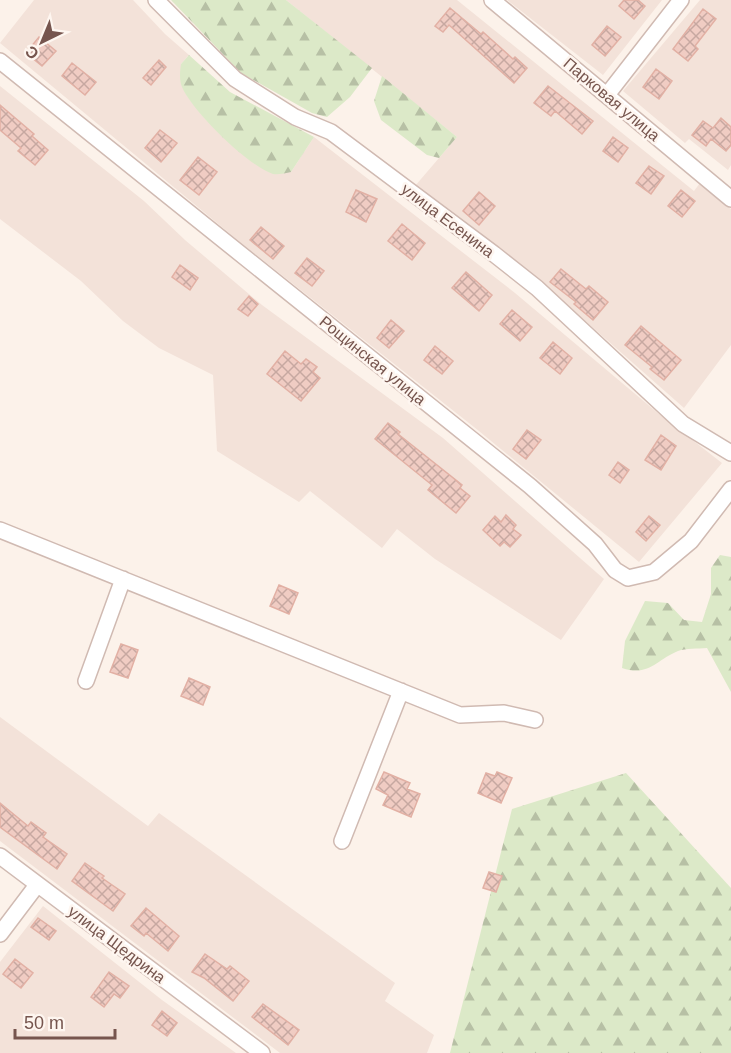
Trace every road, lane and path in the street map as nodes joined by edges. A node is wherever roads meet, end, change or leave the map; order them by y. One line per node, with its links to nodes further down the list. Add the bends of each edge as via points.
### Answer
1 (156, 0): 7 (street, улица Есенина, via 235,79 295,117 331,132 494,254 537,288 683,424)
2 (492, 0): 5 (street, Парковая улица)
3 (681, 0): 5 (street)
4 (0, 62): 8 (street, Рощинская улица, via 530,486 628,579 654,572 691,541)
5 (607, 95): 6 (street, Парковая улица)
6 (728, 191)
7 (731, 453)
8 (731, 489)
9 (0, 530): 10 (street)
10 (123, 579): 11 (street); 12 (street)
11 (86, 681)
12 (401, 691): 13 (street, via 460,715 504,713); 14 (street)
13 (535, 720)
14 (342, 841)
15 (0, 856): 16 (street, улица Щедрина)
16 (37, 885): 17 (street); 18 (street, улица Щедрина)
17 (0, 934)
18 (262, 1053)

